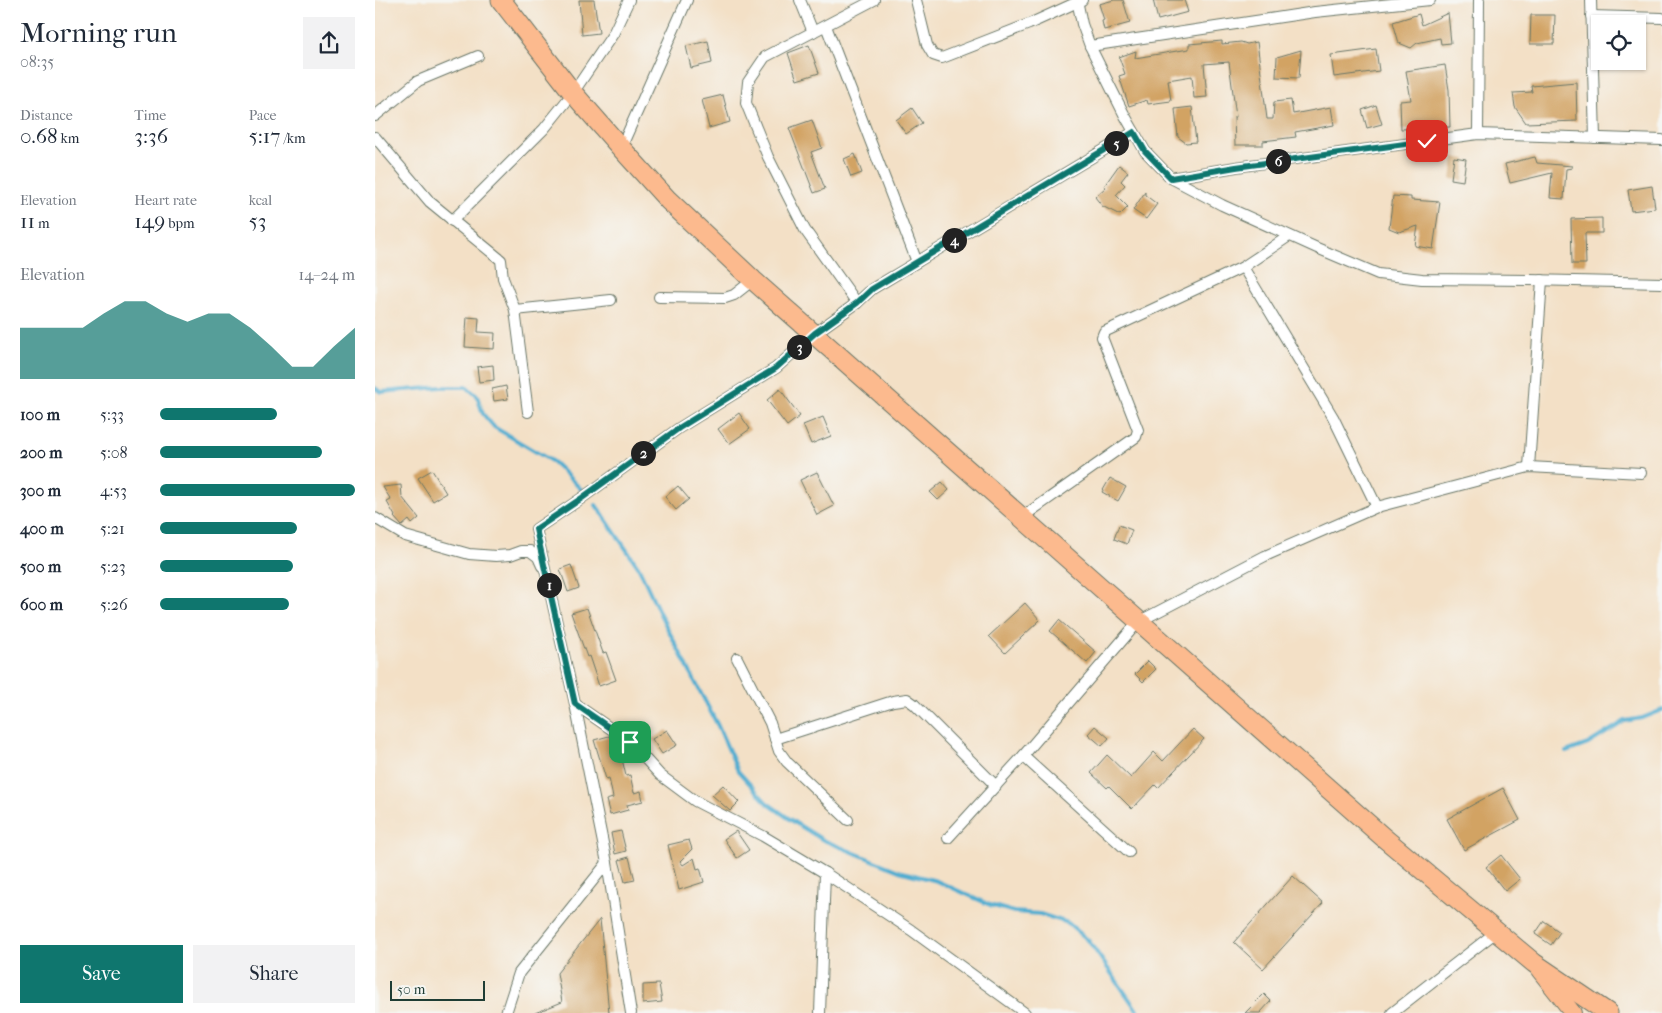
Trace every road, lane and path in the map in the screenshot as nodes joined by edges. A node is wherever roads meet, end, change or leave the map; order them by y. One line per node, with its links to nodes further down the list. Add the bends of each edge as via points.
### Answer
1 (501, 0): 19 (highway)
2 (629, 0): 19 (street, via 613,34)
3 (687, 0): 26 (street)
4 (800, 0): 15 (street)
5 (873, 0): 14 (street)
6 (916, 0): 10 (street, via 927,45 933,55 942,58)
7 (1430, 0): 16 (street, via 1315,12)
8 (1479, 0): 22 (street)
9 (1591, 0): 11 (street)
10 (1079, 1): 16 (street)
11 (1591, 15)
12 (1646, 18): 13 (street)
13 (1662, 18)
14 (826, 26): 15 (street); 30 (street)
15 (813, 32): 37 (street, via 765,57 748,82 745,103 805,230)
16 (1090, 46): 21 (street)
17 (478, 56): 20 (street, via 418,81)
18 (1593, 70): 24 (street)
19 (573, 93): 26 (highway); 28 (street, via 544,129)
20 (375, 116)
21 (1134, 132): 27 (street, via 1145,151); 30 (street)
22 (1479, 134): 24 (street); 27 (street)
23 (375, 137): 28 (street, via 430,202)
24 (1595, 138): 25 (street)
25 (1662, 140)
26 (621, 148): 32 (highway, via 668,200)
27 (1171, 178): 29 (street)
28 (452, 220): 38 (street, via 501,260 503,278)
29 (1289, 236): 31 (street); 33 (street, via 1378,274 1423,280)
30 (917, 262): 37 (street, via 872,289)
31 (1243, 267): 43 (street, via 1333,417); 45 (street, via 1104,332 1102,336 1138,430 1135,437)
32 (753, 280): 35 (street, via 725,298); 39 (highway)
33 (1542, 280): 34 (street); 41 (street)
34 (1662, 283)
35 (659, 297)
36 (611, 300): 38 (street)
37 (857, 303): 39 (street)
38 (515, 310): 40 (street)
39 (815, 333): 45 (highway); 46 (street, via 776,368 679,428 536,529)
40 (528, 412)
41 (1529, 467): 42 (street); 43 (street)
42 (1641, 473)
43 (1377, 506): 47 (street, via 1265,556)
44 (375, 518): 46 (street, via 405,536 469,554 496,556 530,551 538,557)
45 (1021, 518): 47 (highway)
46 (547, 576): 49 (street)
47 (1138, 622): 51 (street); 58 (highway)
48 (737, 658): 50 (street)
49 (575, 704): 56 (street); 57 (street, via 630,742 661,775 695,801)
50 (775, 739): 52 (street, via 907,699); 53 (street, via 787,762)
51 (1023, 756): 52 (street); 55 (street)
52 (996, 786): 54 (street)
53 (848, 820)
54 (948, 838)
55 (1129, 852)
56 (607, 863): 60 (street, via 519,972); 61 (street)
57 (825, 873): 62 (street); 63 (street, via 911,930)
58 (1496, 932): 59 (highway); 64 (street)
59 (1533, 963): 65 (main road); 66 (highway)
60 (506, 1013)
61 (631, 1013)
62 (820, 1013)
63 (1025, 1013)
64 (1392, 1013)
65 (1573, 1013)
66 (1608, 1013)

